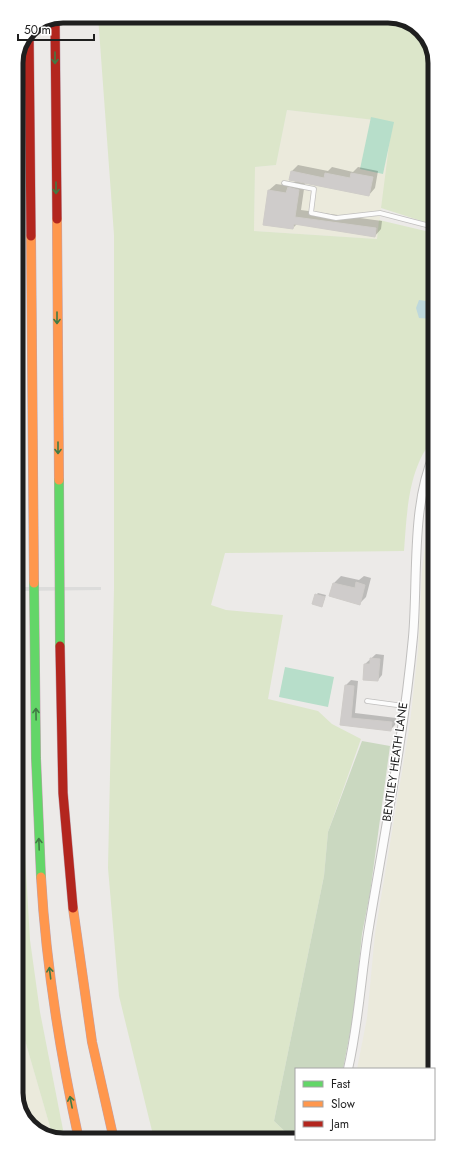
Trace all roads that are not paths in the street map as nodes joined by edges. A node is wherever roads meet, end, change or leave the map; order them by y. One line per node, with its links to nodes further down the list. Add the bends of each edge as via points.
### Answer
1 (55, 24): 10 (highway, one-way to 10, via 60,727 63,808 68,877 81,984)
2 (29, 42): 9 (highway, one-way to 2, via 52,990 40,867 36,758)
3 (284, 183): 4 (lane, via 314,190 310,213 336,218 380,213)
4 (428, 225)
5 (428, 470): 7 (street, BENTLEY HEATH LANE, via 419,529 413,637)
6 (367, 701): 7 (lane)
7 (404, 706): 8 (street, BENTLEY HEATH LANE)
8 (348, 1068)
9 (78, 1133)
10 (112, 1133)

